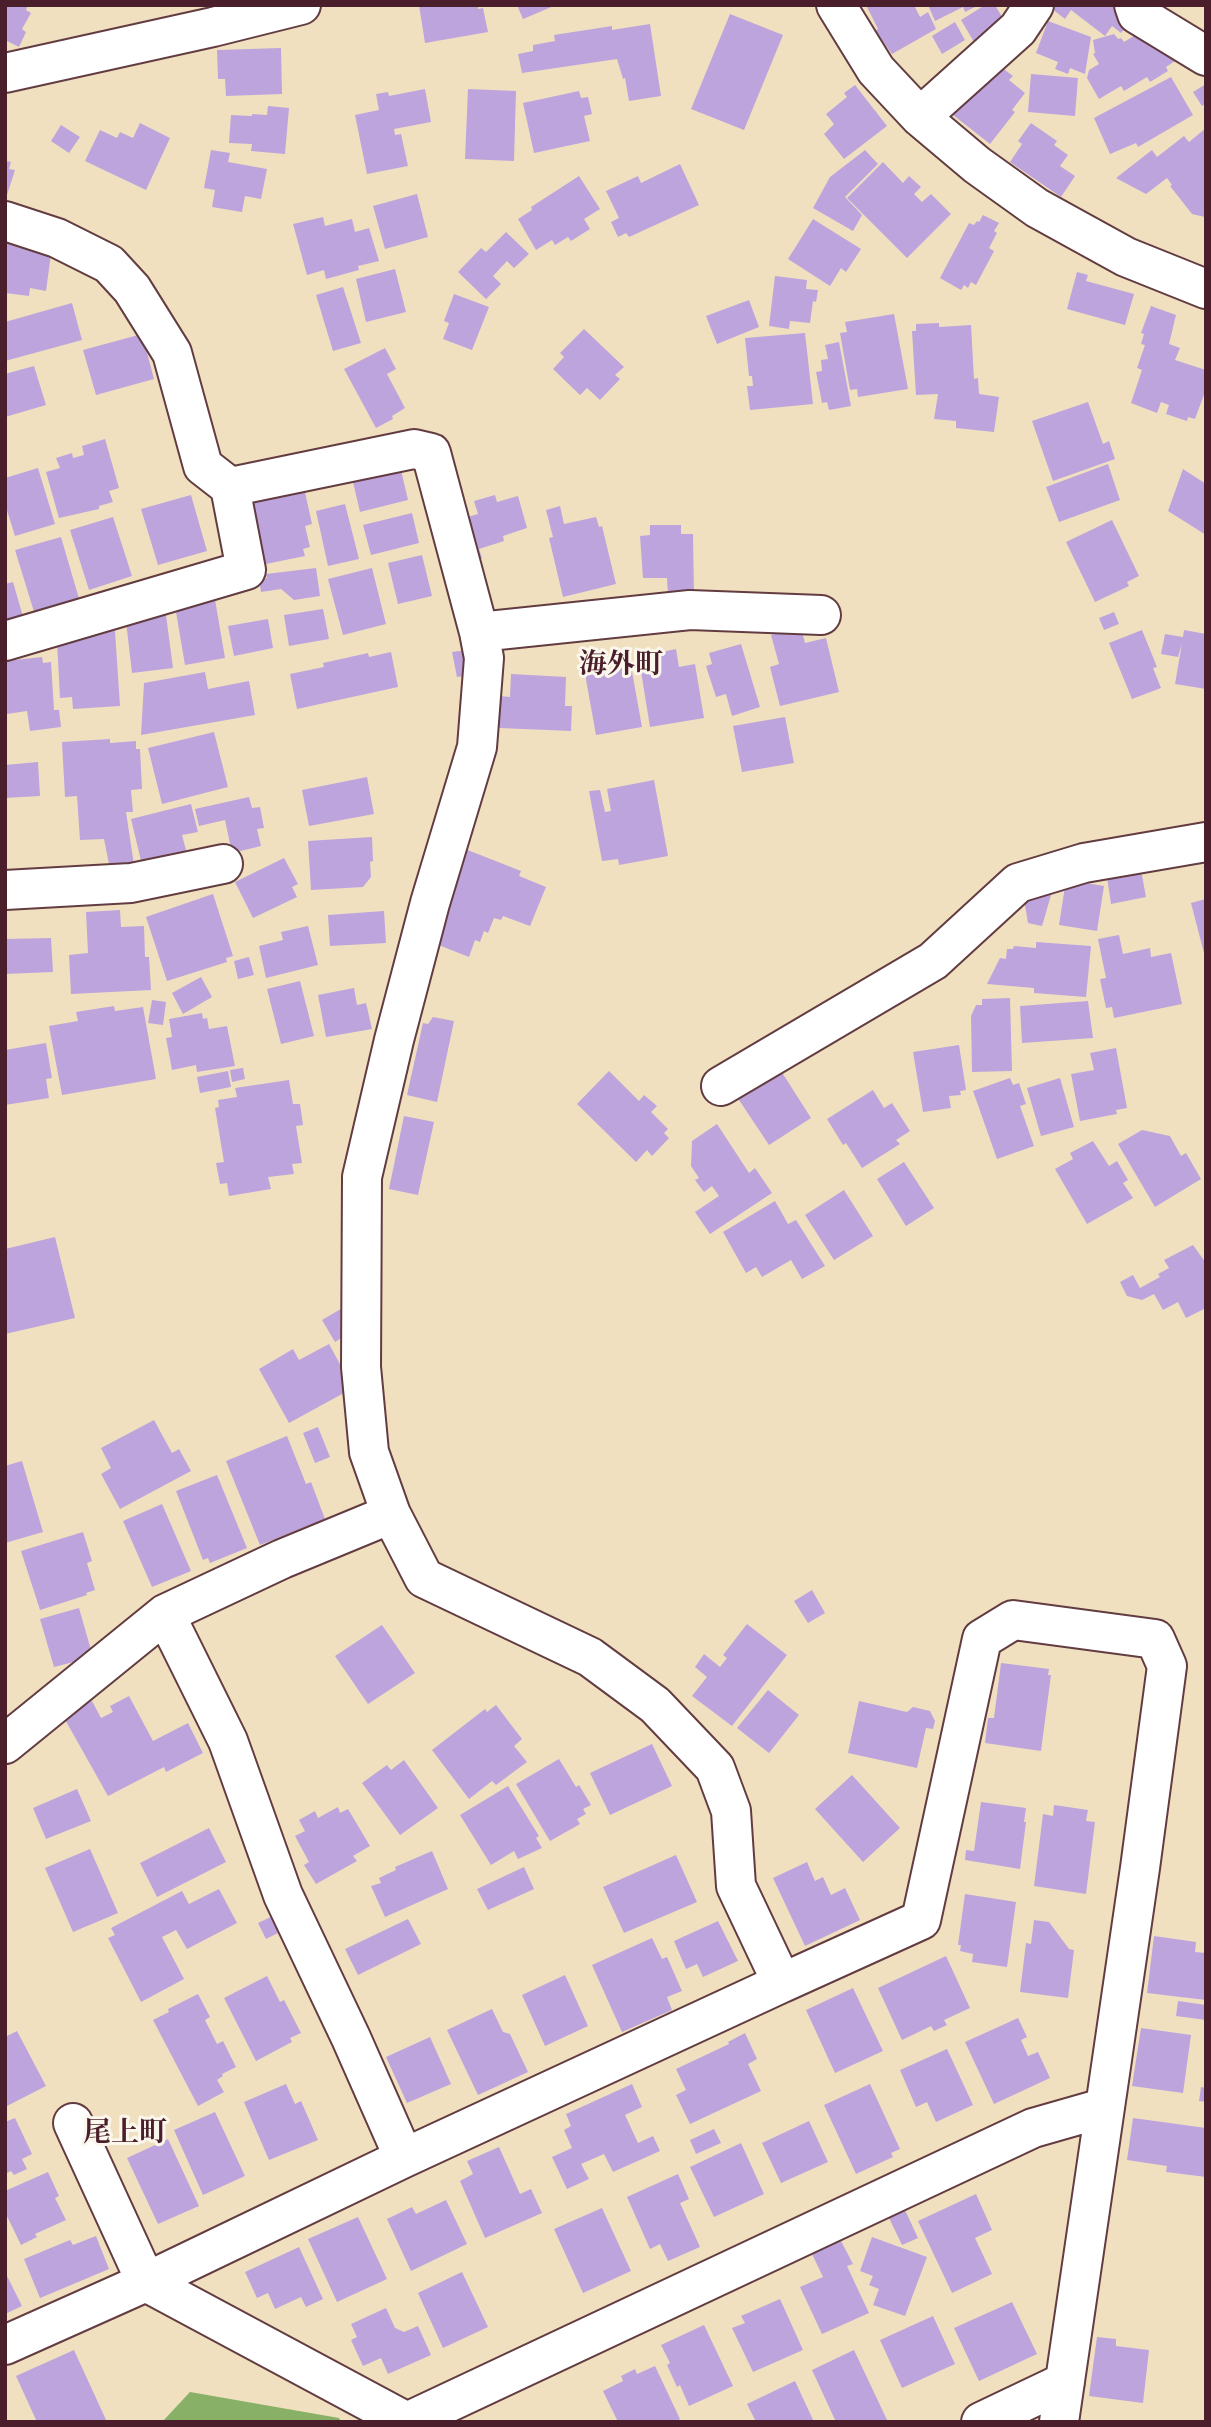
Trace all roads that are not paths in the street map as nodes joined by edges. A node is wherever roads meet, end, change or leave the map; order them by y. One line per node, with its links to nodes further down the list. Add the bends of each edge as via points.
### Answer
1 (301, 5): 6 (street)
2 (836, 5): 7 (street, via 876,70)
3 (1034, 5): 7 (street, via 1018,29)
4 (1134, 5): 5 (street, via 1137,15)
5 (1206, 56)
6 (5, 73)
7 (920, 117): 9 (street, via 977,166 1037,208 1126,257)
8 (5, 221): 10 (street, via 57,238 109,264 132,289 172,352 203,466)
9 (1206, 289)
10 (230, 487): 12 (street, via 414,449 431,453); 13 (street, via 246,570)
11 (821, 615): 12 (street, via 690,610)
12 (479, 632): 18 (street, via 484,658 477,747 430,903 362,1177 361,1367 369,1452)
13 (5, 641)
14 (1206, 842): 17 (street, via 1084,863 1018,883 933,961)
15 (223, 864): 16 (street, via 131,883)
16 (5, 890)
17 (721, 1086)
18 (391, 1514): 19 (street); 21 (street, via 424,1578 590,1657 655,1705 715,1768 731,1811 736,1886)
19 (165, 1614): 20 (street); 24 (street, via 228,1741 283,1895)
20 (5, 1744)
21 (782, 1983): 22 (street, via 921,1920 982,1639 1013,1620 1155,1639 1167,1666); 24 (street)
22 (1103, 2108): 27 (street); 28 (street, via 1033,2129)
23 (73, 2123): 25 (street)
24 (404, 2158): 25 (street)
25 (146, 2282): 26 (street); 28 (street)
26 (5, 2345)
27 (1065, 2382): 29 (street); 30 (street)
28 (407, 2422)
29 (981, 2422)
30 (1059, 2422)

